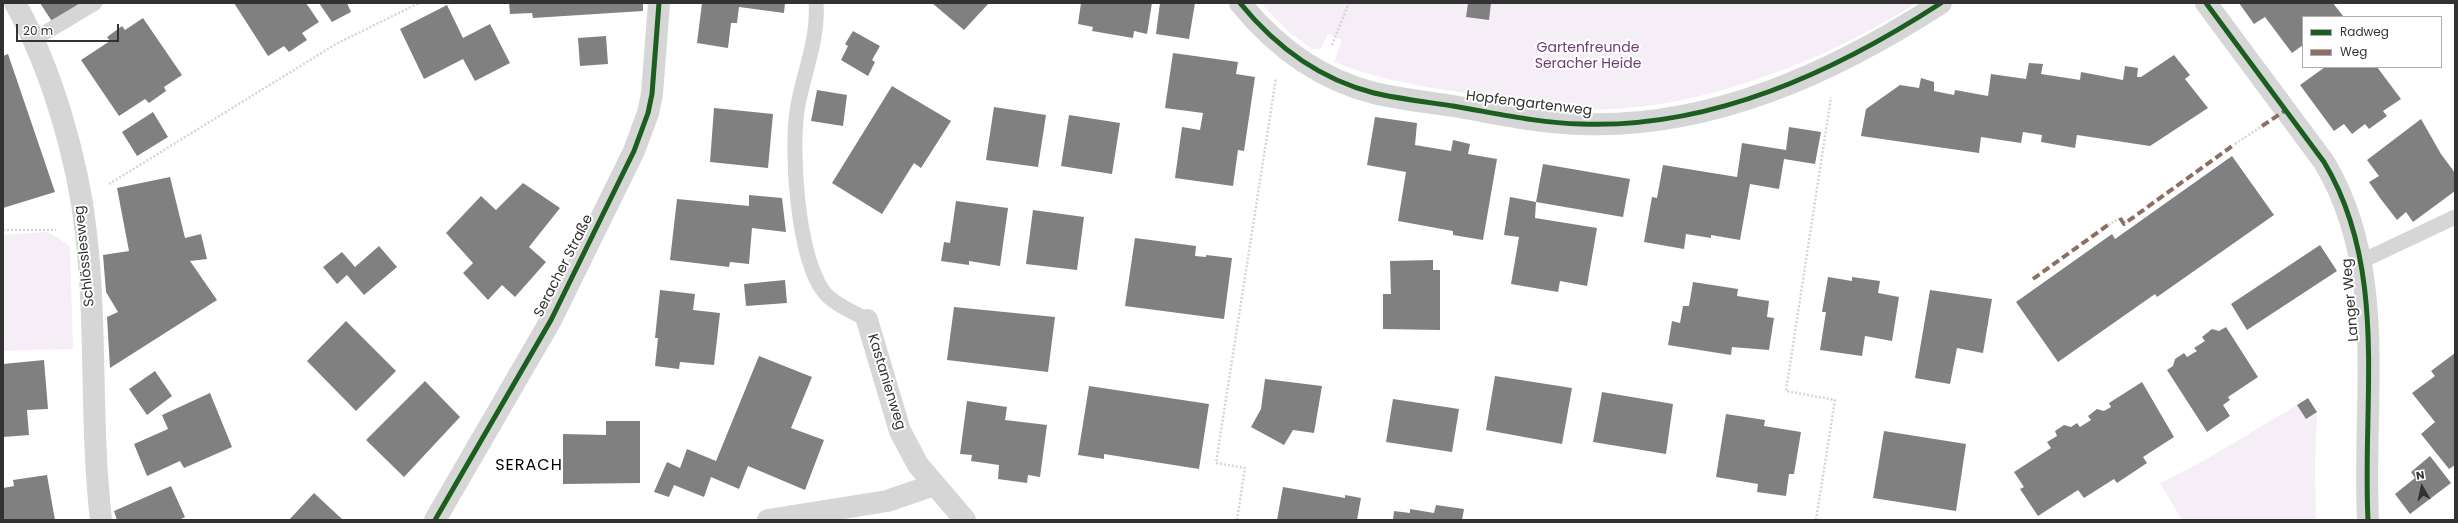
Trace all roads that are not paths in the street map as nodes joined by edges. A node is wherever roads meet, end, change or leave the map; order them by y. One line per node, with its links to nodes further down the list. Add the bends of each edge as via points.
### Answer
1 (15, 3): 8 (street, Schlösslesweg)
2 (95, 3): 8 (lane)
3 (659, 3): 14 (street, Seracher Straße, via 652,94 634,151 551,320)
4 (816, 3): 11 (lane, via 814,32 796,121 794,166 798,200 807,251 822,288 829,296)
5 (1240, 3): 6 (street, Hopfengartenweg, via 1259,26 1283,48 1319,71 1358,88 1392,96 1559,122 1606,124 1657,120 1764,93 1835,65 1888,37)
6 (1941, 3)
7 (2206, 3): 10 (street, Langer Weg, via 2332,175 2350,216)
8 (33, 40): 13 (street, Schlösslesweg, via 53,90 86,234)
9 (2455, 217): 10 (lane)
10 (2362, 262): 17 (street, Langer Weg, via 2367,317)
11 (867, 320): 12 (street, Kastanienweg, via 900,431 918,465)
12 (934, 485): 15 (street, via 887,501); 16 (street, Kastanienweg)
13 (101, 520)
14 (435, 520)
15 (768, 520)
16 (965, 520)
17 (2368, 520)

